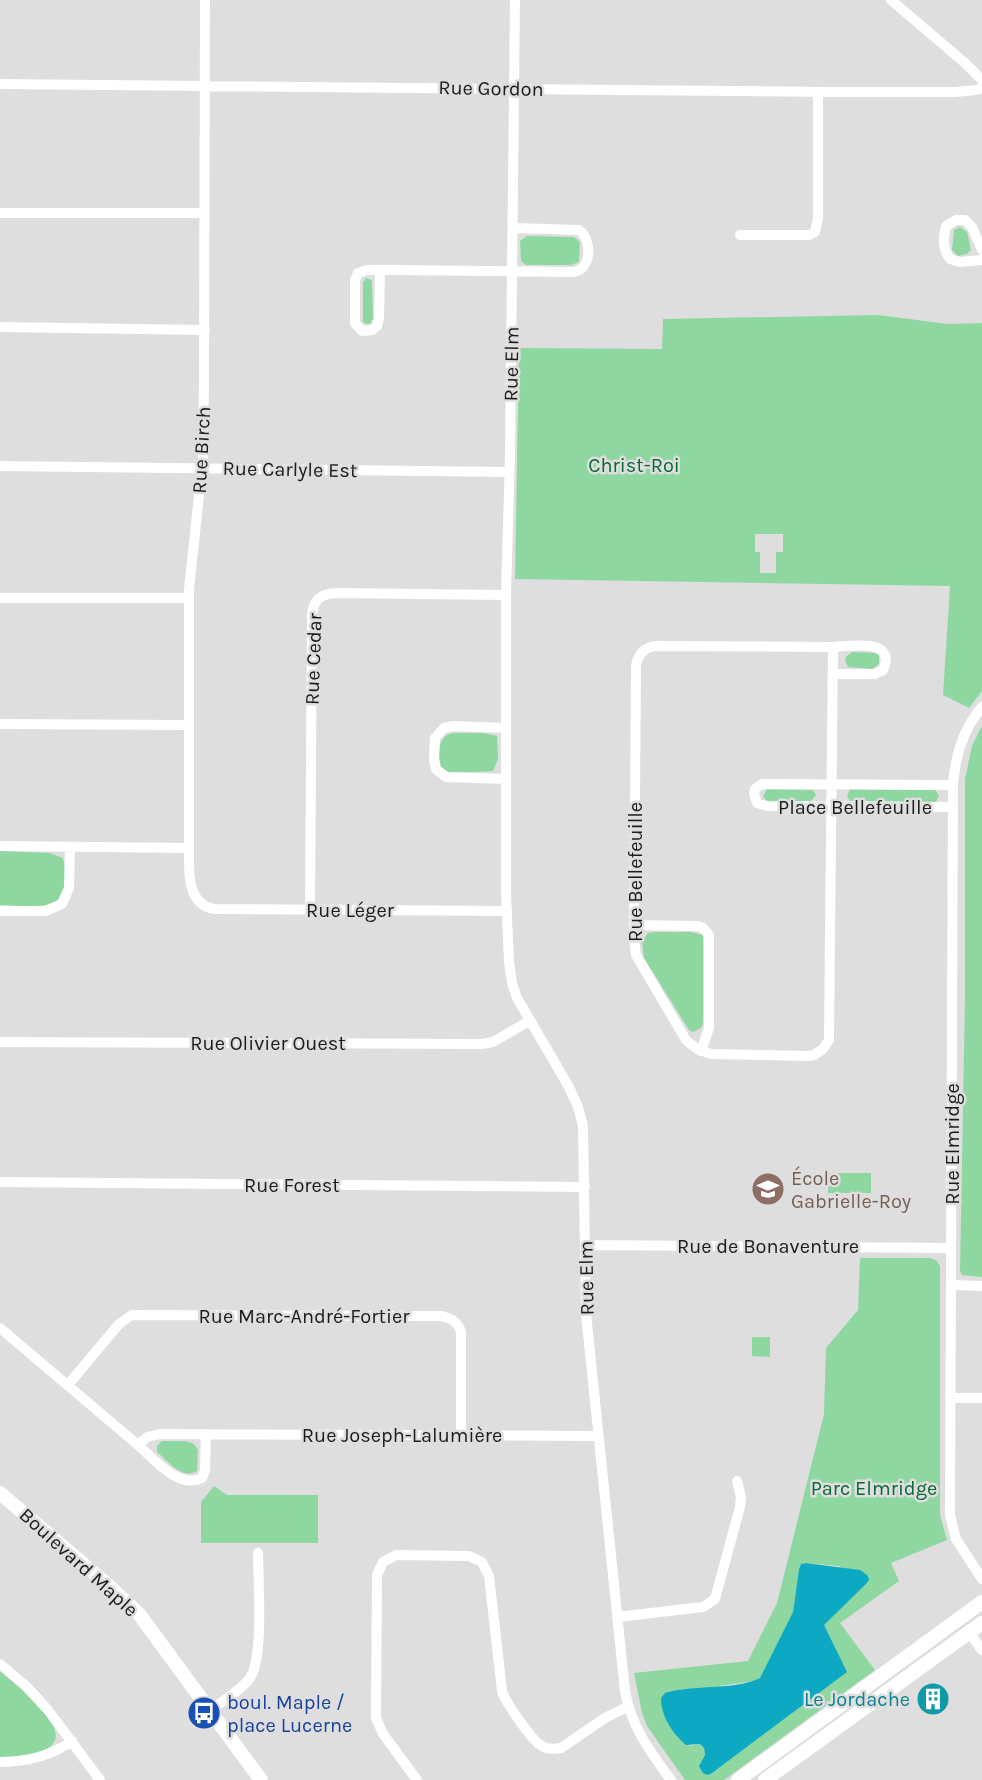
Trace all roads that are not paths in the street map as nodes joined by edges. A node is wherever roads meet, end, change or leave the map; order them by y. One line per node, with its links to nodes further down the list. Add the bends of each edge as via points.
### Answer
1 (205, 0): 6 (street, Rue Birch)
2 (515, 0): 7 (street, Rue Elm)
3 (891, 0): 4 (street)
4 (982, 80)
5 (0, 84): 6 (street, Rue Gordon)
6 (205, 86): 7 (street, Rue Gordon); 11 (street, Rue Birch)
7 (513, 88): 9 (street, Rue Gordon); 12 (street, Rue Elm)
8 (982, 88): 9 (street, Rue Gordon, via 955,92)
9 (818, 92): 13 (street, via 815,232)
10 (0, 213): 11 (street)
11 (204, 213): 19 (street, Rue Birch)
12 (513, 228): 17 (street, Rue Elm); 17 (street, via 576,229 588,242 586,263 580,272)
13 (740, 234)
14 (982, 250): 15 (street, via 965,220 946,226 944,240 950,259)
15 (982, 260)
16 (380, 270): 16 (street, via 364,270 356,276 355,323 362,330 372,330 379,322); 17 (street)
17 (512, 272): 22 (street, Rue Elm)
18 (0, 327): 19 (street)
19 (204, 330): 21 (street, Rue Birch)
20 (0, 466): 21 (street, Rue Carlyle Est)
21 (201, 469): 22 (street, Rue Carlyle Est); 25 (street, Rue Birch)
22 (508, 472): 23 (street, Rue Elm)
23 (506, 595): 31 (street, Rue Elm); 41 (street, Rue Cedar, via 336,593 323,594 316,601 312,616)
24 (0, 598): 25 (street)
25 (188, 598): 30 (street, Rue Birch)
26 (833, 647): 27 (street); 27 (street, Rue Bellefeuille, via 874,646 886,659 883,670 875,674); 44 (street, Rue Bellefeuille, via 655,646 643,650 636,666)
27 (833, 674): 33 (street)
28 (982, 707): 34 (street, Rue Elmridge, via 960,745)
29 (0, 724): 30 (street)
30 (188, 725): 39 (street, Rue Birch)
31 (506, 728): 32 (street, Rue Elm); 32 (street, via 444,728 435,738 434,759 436,769 446,777)
32 (506, 779): 43 (street, Rue Elm)
33 (832, 784): 34 (street, Place Bellefeuille); 35 (street); 35 (street, Place Bellefeuille, via 762,784 754,794 761,806)
34 (953, 785): 36 (street, Rue Elmridge)
35 (832, 806): 36 (street, Place Bellefeuille); 47 (street, via 827,1045 808,1056 720,1055)
36 (953, 807): 51 (street, Rue Elmridge)
37 (0, 846): 38 (street)
38 (70, 847): 39 (street); 42 (street, via 69,888 62,904 46,911)
39 (189, 848): 40 (street, Rue Birch, via 190,880)
40 (196, 898): 41 (street, Rue Léger, via 214,909)
41 (310, 910): 43 (street, Rue Léger)
42 (0, 911)
43 (507, 911): 45 (street, Rue Elm, via 512,983)
44 (634, 925): 47 (street, Rue Bellefeuille, via 638,961 686,1040); 47 (street, via 698,926 709,935 710,1028)
45 (529, 1021): 46 (street, Rue Olivier Ouest, via 493,1042 475,1045); 49 (street, Rue Elm, via 578,1107 584,1135)
46 (0, 1042)
47 (700, 1051)
48 (0, 1182): 49 (street, Rue Forest)
49 (585, 1187): 50 (street, Rue Elm)
50 (585, 1245): 51 (street, Rue de Bonaventure); 60 (street, Rue Elm, via 586,1314)
51 (951, 1248): 52 (street, Rue Elmridge)
52 (951, 1285): 53 (street); 56 (street, Rue Elmridge)
53 (982, 1286)
54 (0, 1328): 55 (street)
55 (68, 1385): 59 (street, Rue Marc-André-Fortier, via 119,1324 132,1315 441,1316 452,1319 461,1332); 61 (street)
56 (950, 1398): 57 (street); 65 (street, Rue Elmridge, via 952,1523 961,1548)
57 (982, 1398)
58 (206, 1434): 59 (street, Rue Joseph-Lalumière); 61 (street, Rue Joseph-Lalumière, via 153,1435); 61 (street, via 205,1470 199,1480 180,1479)
59 (461, 1436): 60 (street, Rue Joseph-Lalumière)
60 (598, 1436): 67 (street, Rue Elm)
61 (138, 1445)
62 (737, 1481): 67 (street, via 740,1507 716,1599 703,1607)
63 (0, 1493): 73 (street, Boulevard Maple, via 133,1608)
64 (258, 1553): 73 (street, via 255,1666 246,1682)
65 (982, 1579)
66 (982, 1602): 76 (street)
67 (617, 1617): 72 (street, Rue Elm)
68 (982, 1623): 69 (street)
69 (969, 1632): 70 (street); 81 (street)
70 (982, 1650)
71 (0, 1664): 74 (street, via 34,1694)
72 (627, 1707): 79 (street, via 561,1748 540,1746 502,1691 486,1566 469,1556 392,1557 380,1566 377,1575 376,1718); 80 (street, Rue Elm, via 642,1739)
73 (210, 1710): 78 (street, Boulevard Maple)
74 (72, 1741): 75 (street, via 40,1756); 77 (street)
75 (0, 1762)
76 (746, 1778)
77 (100, 1780)
78 (261, 1780)
79 (417, 1780)
80 (671, 1780)
81 (765, 1780)

